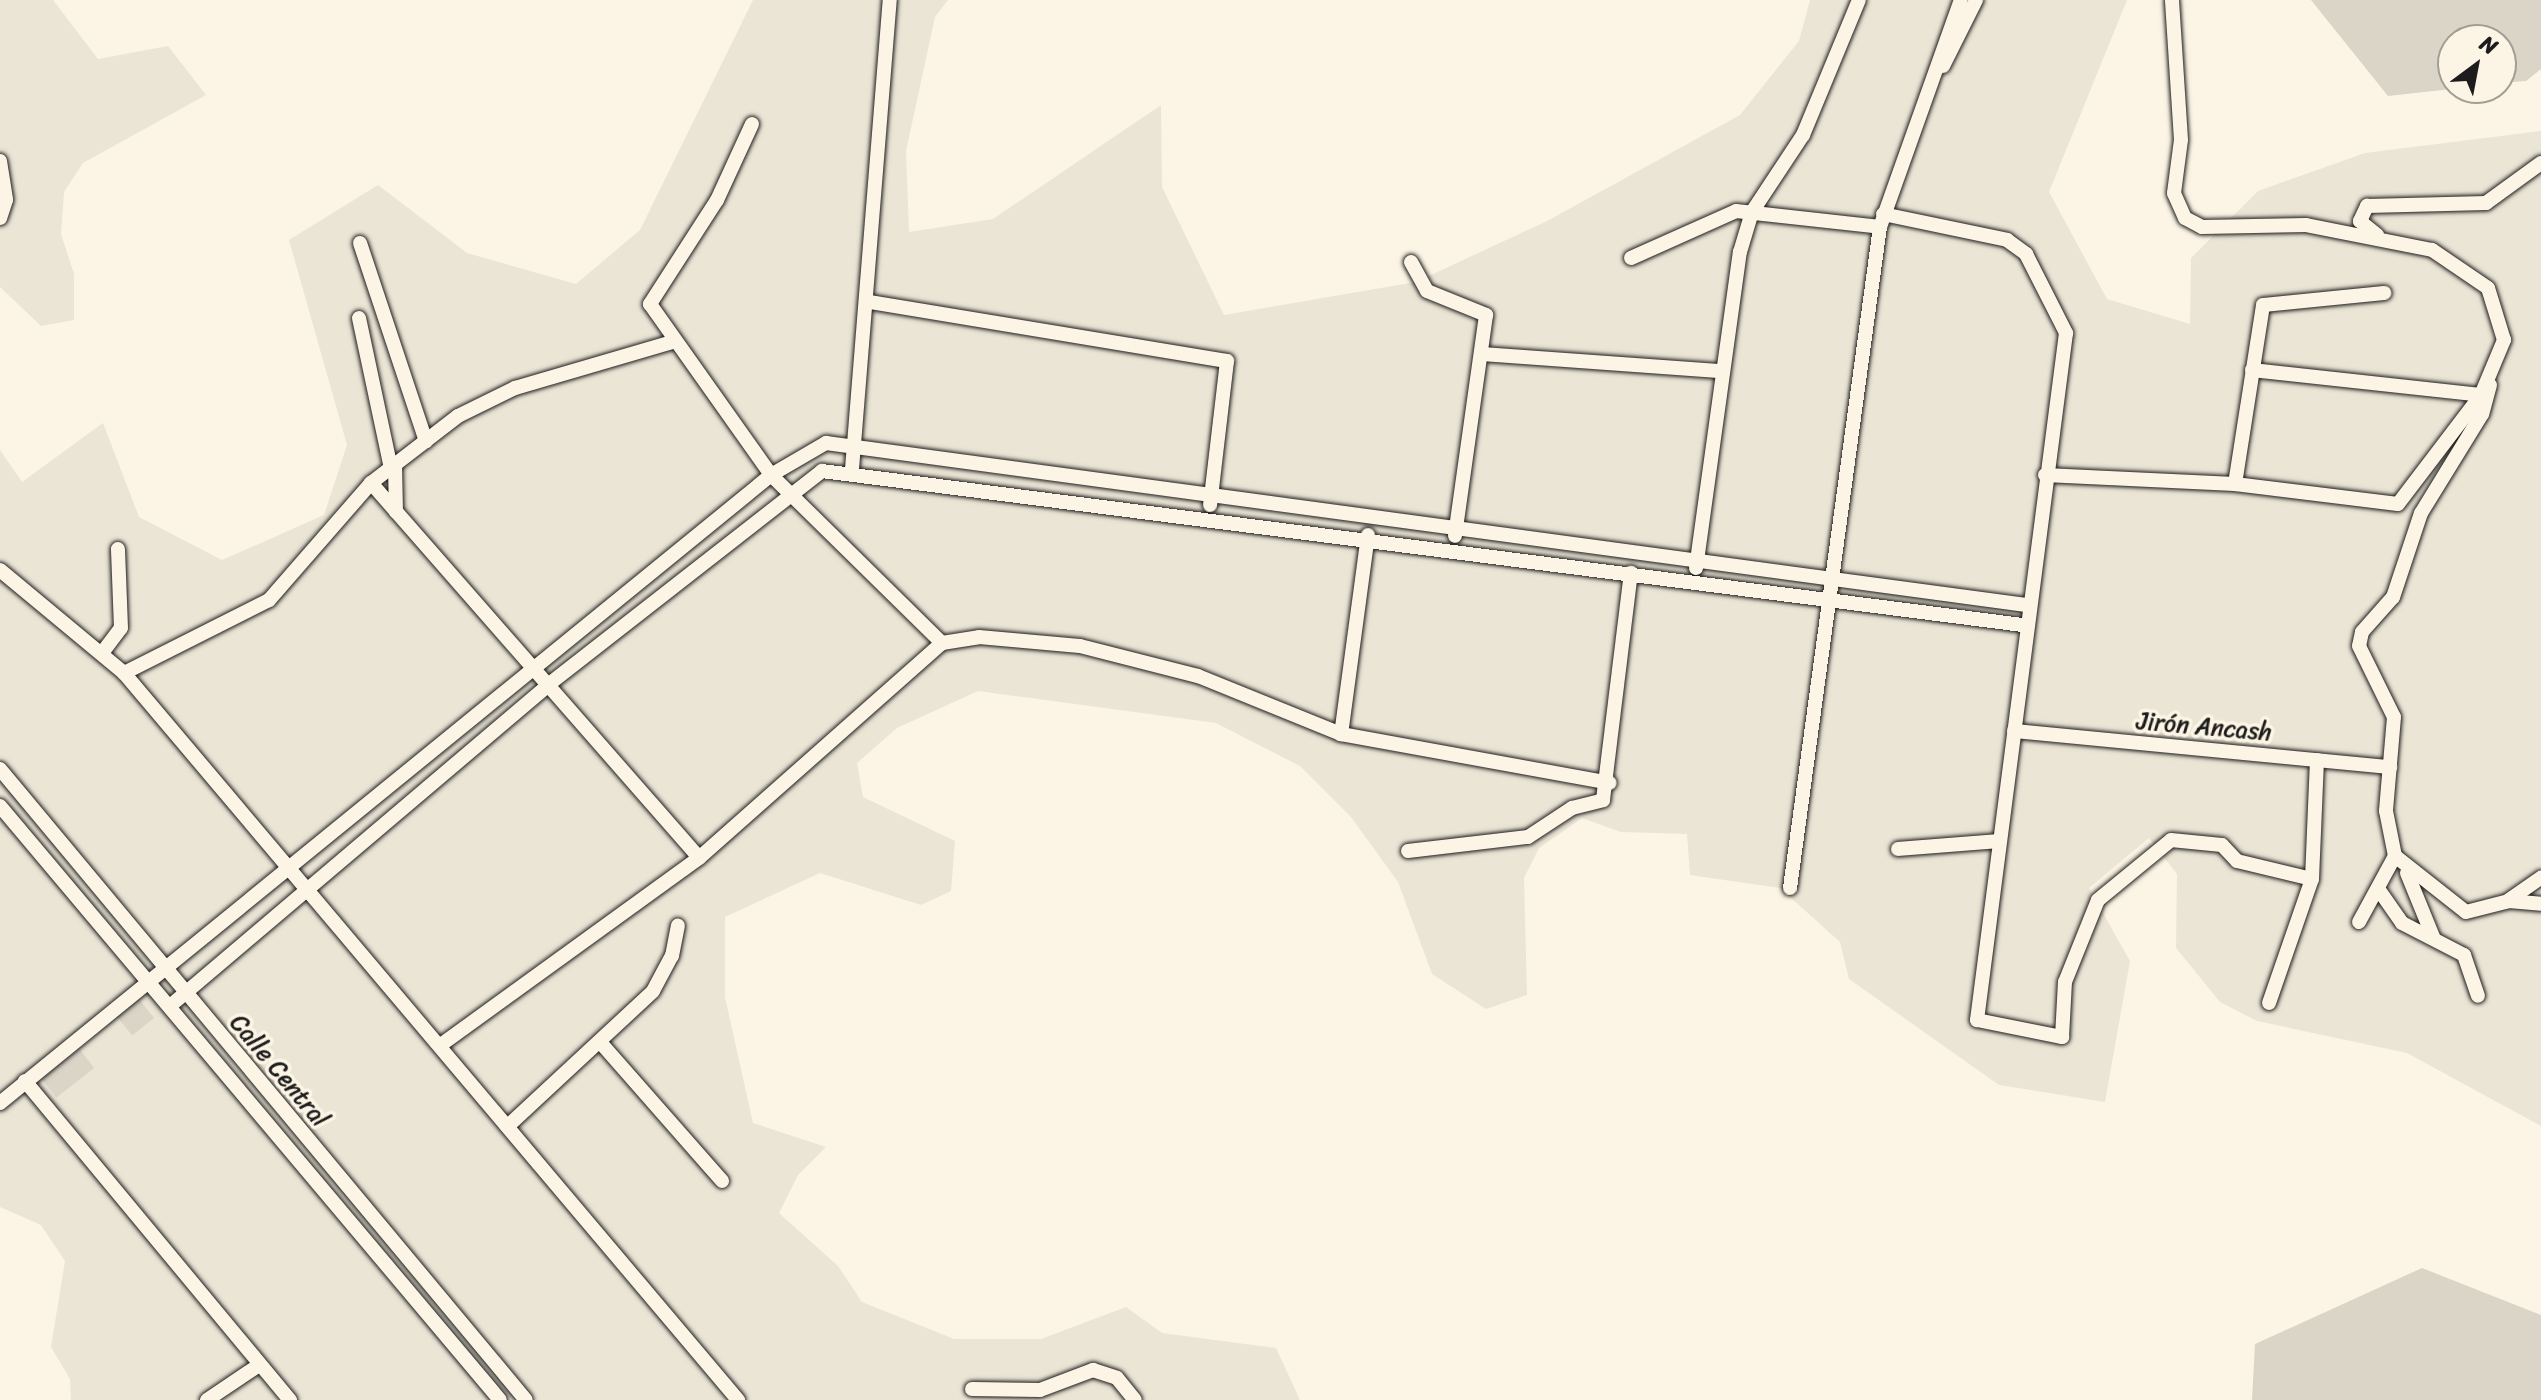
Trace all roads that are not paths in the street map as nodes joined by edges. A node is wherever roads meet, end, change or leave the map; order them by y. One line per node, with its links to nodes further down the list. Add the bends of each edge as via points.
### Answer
1 (890, 0): 18 (street)
2 (1859, 0): 10 (street, via 1803,135)
3 (1961, 0): 7 (street)
4 (1976, 0): 7 (street)
5 (2172, 0): 13 (street, via 2181,140 2174,193 2185,218 2202,227 2306,225)
6 (752, 124): 20 (street, via 717,200 650,304)
7 (1910, 130): 12 (street)
8 (0, 161): 11 (street, via 6,200)
9 (2541, 163): 13 (street, via 2486,203 2367,206 2360,221)
10 (1752, 212): 12 (street); 15 (street, via 1722,214); 24 (street)
11 (0, 218)
12 (1881, 220): 31 (street, via 1977,231 2026,254 2066,333); 45 (street)
13 (2381, 237): 22 (street, via 2432,250 2488,288 2504,340)
14 (360, 243): 26 (street)
15 (1631, 258)
16 (1411, 262): 21 (street, via 1427,291 1482,310)
17 (2384, 293): 23 (street, via 2263,305)
18 (870, 302): 27 (street); 35 (street, via 1227,361)
19 (359, 318): 28 (street)
20 (672, 342): 26 (street, via 515,388); 30 (street)
21 (1482, 354): 24 (street); 38 (street)
22 (2492, 369): 25 (street); 58 (street, via 2488,401 2431,491 2393,597 2362,632 2359,646 2394,717)
23 (2252, 370): 25 (street); 33 (street)
24 (1718, 371): 42 (street)
25 (2481, 395): 33 (street, via 2398,504)
26 (426, 441): 28 (street)
27 (854, 448): 29 (street); 30 (street, via 813,447); 35 (street)
28 (393, 467): 32 (street); 36 (street)
29 (852, 469): 34 (street, via 822,471); 37 (street)
30 (771, 475): 34 (street); 52 (street)
31 (2045, 475): 33 (street); 48 (street)
32 (371, 483): 36 (street); 53 (street, via 269,600)
33 (2235, 484)
34 (789, 489): 50 (street); 54 (street)
35 (1211, 496): 37 (street); 38 (street)
36 (396, 512): 52 (street)
37 (1209, 517): 39 (street)
38 (1456, 528): 40 (street); 42 (street)
39 (1368, 535): 40 (street); 56 (street)
40 (1453, 548): 43 (street)
41 (118, 549): 51 (street, via 121,628)
42 (1697, 561): 45 (street); 46 (street)
43 (1631, 573): 46 (street); 60 (street)
44 (3, 576): 51 (street)
45 (1828, 579): 47 (street); 48 (street)
46 (1694, 581): 47 (street)
47 (1825, 598): 49 (street); 72 (street)
48 (2026, 605): 49 (street)
49 (2023, 625): 55 (street)
50 (942, 643): 56 (street, via 979,637 1080,646 1198,676); 65 (street)
51 (102, 653): 53 (street)
52 (535, 671): 54 (street); 67 (street)
53 (124, 673): 67 (street)
54 (548, 685): 65 (street); 74 (street)
55 (2014, 731): 57 (street, Jirón Ancash); 62 (street)
56 (1341, 734): 60 (street)
57 (2317, 760): 58 (street, Jirón Ancash); 70 (street)
58 (2390, 767): 66 (street, via 2387,834)
59 (0, 769): 68 (street, Calle Central)
60 (1610, 783): 64 (street, via 1603,800 1572,808 1528,837)
61 (0, 806): 71 (street, Calle Central)
62 (1999, 841): 63 (street); 70 (street, via 1975,1016 2057,1039 2065,1031 2065,982 2098,900 2171,840 2222,845 2237,861)
63 (1898, 849)
64 (1408, 851)
65 (699, 858): 87 (street)
66 (2399, 861): 73 (street); 75 (street, via 2466,912); 79 (street)
67 (289, 871): 74 (street); 80 (street)
68 (86, 874): 71 (street); 80 (street, Calle Central)
69 (2541, 878): 75 (street)
70 (2312, 879): 84 (street)
71 (71, 886): 81 (street, Calle Central)
72 (1790, 888)
73 (2379, 890): 77 (street); 79 (street, via 2391,913)
74 (305, 891): 82 (street); 87 (street)
75 (2509, 901): 76 (street)
76 (2541, 904)
77 (2359, 922)
78 (678, 926): 86 (street, via 672,956 653,991)
79 (2434, 939): 83 (street, via 2472,964)
80 (166, 969): 81 (street); 82 (street, Calle Central)
81 (149, 983): 85 (street, Calle Central); 88 (street)
82 (185, 994): 85 (street); 97 (street, Calle Central)
83 (2478, 996)
84 (2269, 1003)
85 (170, 1006): 96 (street, Calle Central)
86 (600, 1042): 90 (street); 91 (street)
87 (442, 1044): 90 (street)
88 (25, 1081): 89 (street); 92 (street)
89 (0, 1103)
90 (510, 1124): 98 (street)
91 (722, 1181)
92 (259, 1365): 94 (street); 95 (street)
93 (972, 1389): 99 (street, via 1040,1390 1093,1370 1117,1378)
94 (207, 1400)
95 (290, 1400)
96 (500, 1400)
97 (526, 1400)
98 (738, 1400)
99 (1135, 1400)

